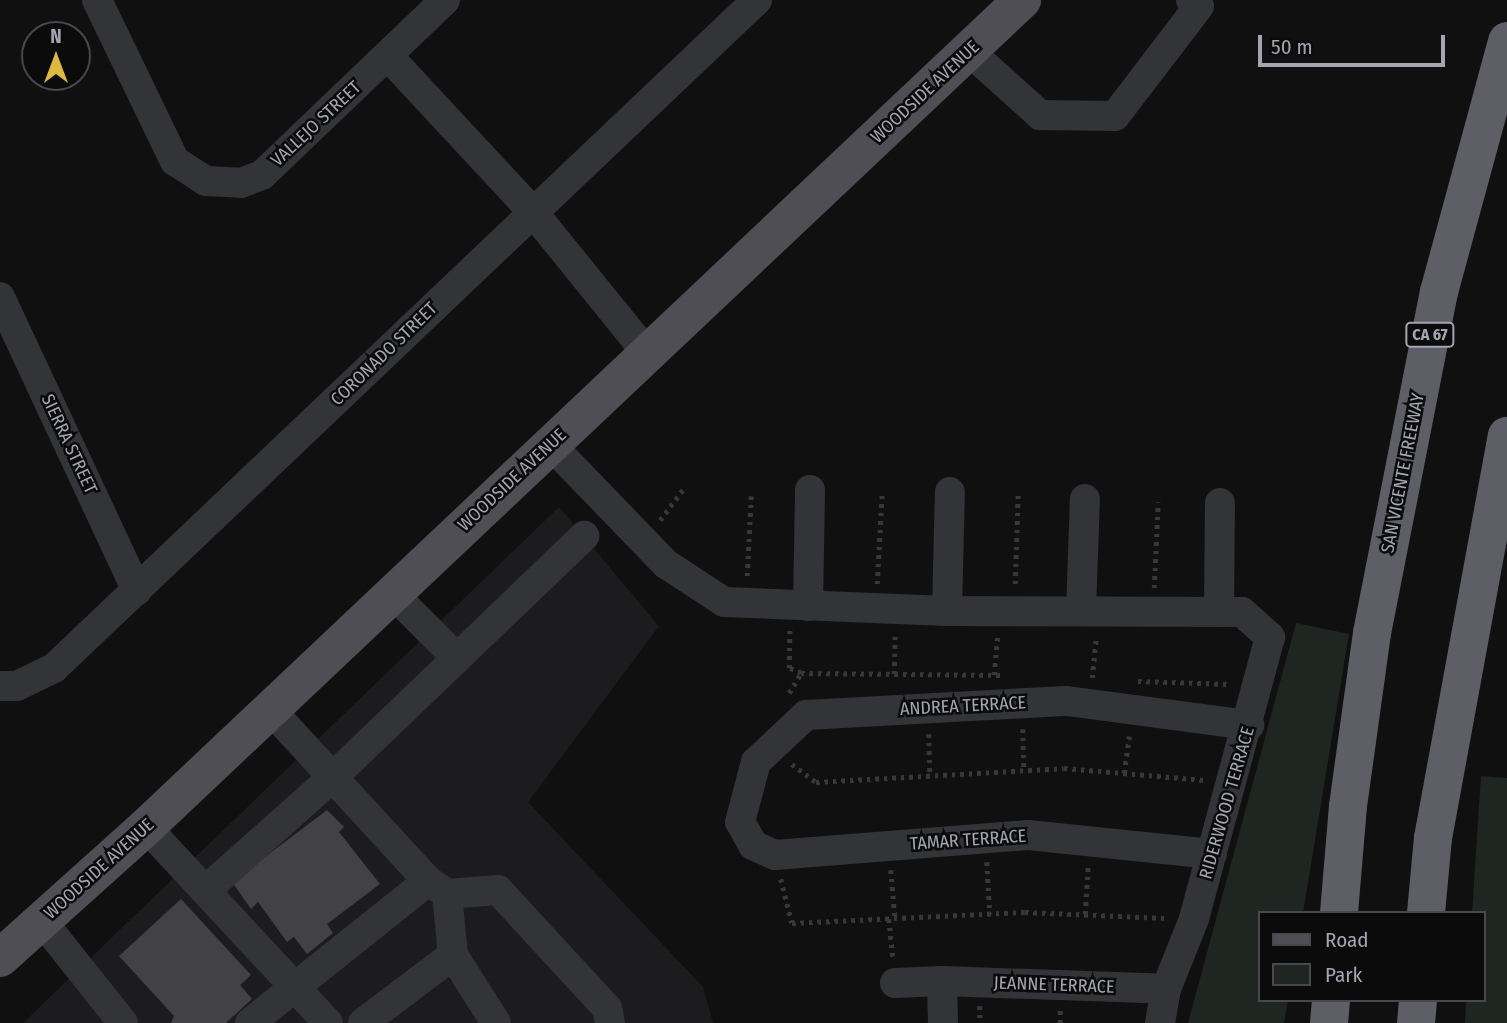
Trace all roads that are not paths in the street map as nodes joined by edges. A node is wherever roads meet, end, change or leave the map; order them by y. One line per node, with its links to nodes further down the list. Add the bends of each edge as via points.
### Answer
1 (97, 0): 8 (street, VALLEJO STREET, via 175,161 206,181 241,183 262,175)
2 (445, 0): 8 (street, VALLEJO STREET)
3 (757, 0): 9 (street, CORONADO STREET)
4 (1022, 0): 7 (main road, WOODSIDE AVENUE)
5 (1191, 0): 7 (street, via 1199,6 1115,116 1040,115)
6 (1507, 41): 35 (highway, SAN VICENTE FREEWAY / CA 67, via 1438,292 1372,633 1348,806)
7 (969, 51): 11 (main road, WOODSIDE AVENUE)
8 (388, 56): 9 (street)
9 (532, 211): 11 (street); 19 (street, CORONADO STREET)
10 (0, 298): 19 (street, SIERRA STREET)
11 (647, 353): 13 (main road, WOODSIDE AVENUE)
12 (1507, 436): 36 (highway, via 1433,838)
13 (550, 444): 20 (main road, WOODSIDE AVENUE); 21 (street, RIDERWOOD TERRACE, via 666,564 724,602)
14 (810, 490): 21 (street)
15 (950, 492): 22 (street)
16 (1085, 499): 23 (street)
17 (1220, 503): 24 (street)
18 (584, 536): 25 (street)
19 (137, 591): 26 (street, CORONADO STREET, via 54,668 17,686)
20 (391, 592): 25 (street); 27 (main road, WOODSIDE AVENUE)
21 (799, 605): 22 (street, RIDERWOOD TERRACE, via 886,598)
22 (947, 611): 23 (street, RIDERWOOD TERRACE, via 1007,601)
23 (1090, 611): 24 (street, RIDERWOOD TERRACE)
24 (1219, 612): 28 (street, RIDERWOOD TERRACE, via 1242,612 1269,637)
25 (457, 658): 29 (street)
26 (0, 686)
27 (269, 708): 29 (street); 30 (main road, WOODSIDE AVENUE)
28 (1249, 725): 31 (street, RIDERWOOD TERRACE); 32 (street, ANDREA TERRACE, via 1067,701 806,715 756,762 740,822 753,845)
29 (334, 776): 33 (street); 34 (street)
30 (146, 827): 34 (street); 37 (main road, WOODSIDE AVENUE)
31 (1212, 854): 32 (street, TAMAR TERRACE, via 1028,835); 43 (street, RIDERWOOD TERRACE, via 1194,919)
32 (775, 855)
33 (437, 888): 38 (street); 42 (street); 51 (street, via 498,890 607,1008)
34 (206, 890): 42 (street)
35 (1339, 911)
36 (1426, 911)
37 (42, 921): 39 (main road, WOODSIDE AVENUE); 46 (street)
38 (453, 955): 49 (street); 50 (street)
39 (0, 958)
40 (942, 981): 41 (street, JEANNE TERRACE); 43 (street, JEANNE TERRACE); 52 (street)
41 (895, 983)
42 (293, 985): 47 (street); 48 (street)
43 (1166, 989): 53 (street, RIDERWOOD TERRACE)
44 (1331, 1002): 54 (highway)
45 (1418, 1002): 55 (highway)
46 (123, 1023)
47 (250, 1023)
48 (328, 1023)
49 (363, 1023)
50 (496, 1023)
51 (610, 1023)
52 (943, 1023)
53 (1160, 1023)
54 (1329, 1023)
55 (1416, 1023)

